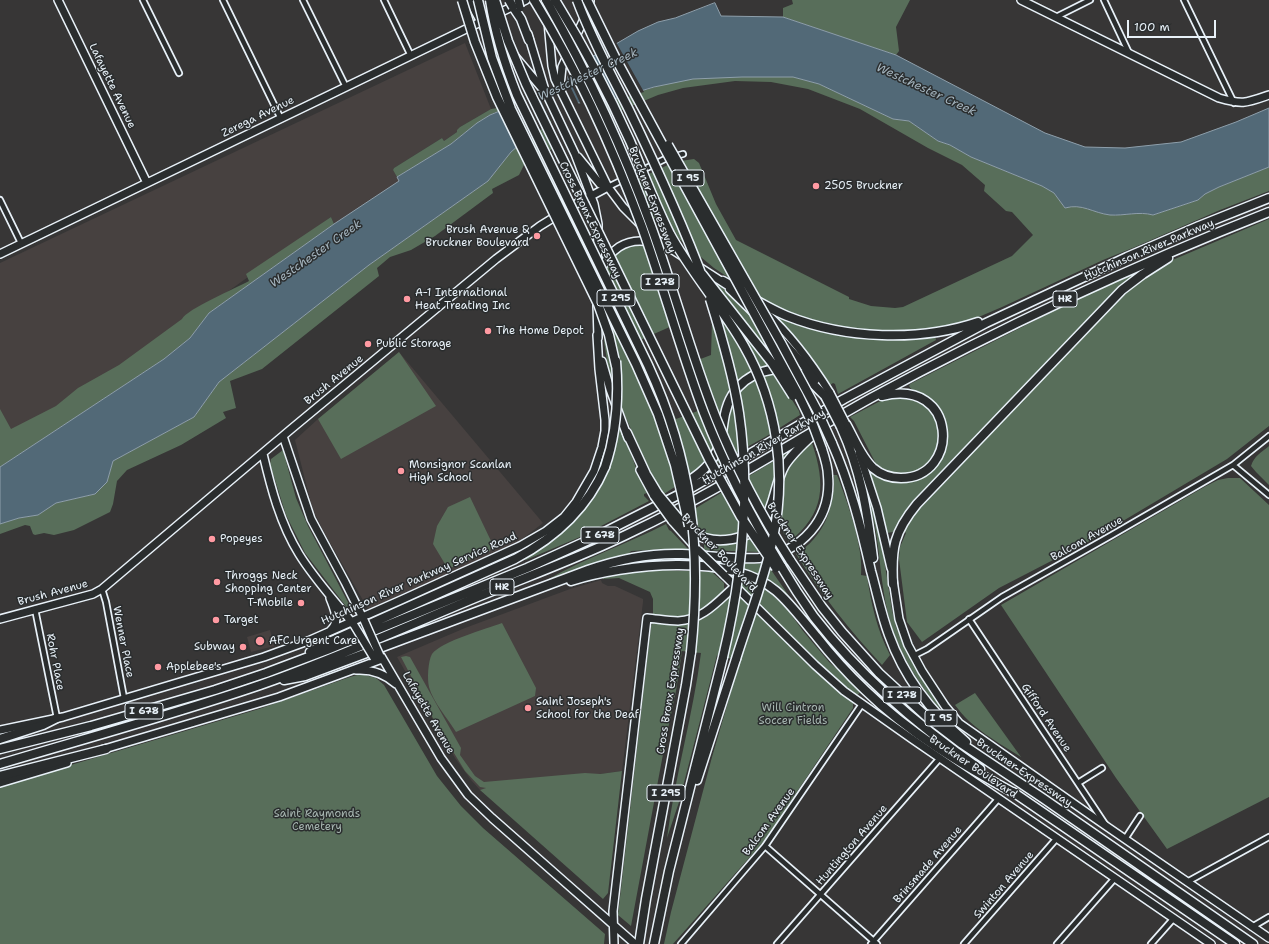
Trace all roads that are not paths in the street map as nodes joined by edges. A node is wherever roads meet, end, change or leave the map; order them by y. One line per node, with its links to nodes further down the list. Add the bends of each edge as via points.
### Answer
1 (58, 0): 39 (street, Lafayette Avenue)
2 (143, 0): 30 (street)
3 (223, 0): 36 (street)
4 (304, 0): 31 (street)
5 (384, 0): 29 (street)
6 (462, 0): 55 (highway, bridge, via 475,42 497,97 598,304)
7 (469, 0): 26 (street)
8 (478, 0): 50 (highway, bridge, via 489,48 505,94)
9 (490, 0): 76 (highway, Cross Bronx Expressway / I 295, bridge, via 499,43 517,95 648,365 673,426 692,512 695,554)
10 (495, 0): 69 (highway, I 95, bridge, via 526,84 706,454 741,516)
11 (509, 0): 27 (highway, bridge, via 521,19)
12 (518, 0): 27 (street, bridge)
13 (526, 0): 26 (street, Zerega Avenue)
14 (534, 0): 69 (highway, Bruckner Expressway / I 278, bridge, via 570,63 610,147 644,233 712,434 745,506)
15 (546, 0): 32 (street, bridge, via 552,66); 104 (highway, Bruckner Expressway / I 278, bridge, via 592,86 628,165 726,441 754,499 790,560 835,624 895,688 953,738)
16 (555, 0): 44 (highway, bridge, via 611,101)
17 (577, 0): 111 (highway, I 295, bridge, via 682,226 721,333 739,414 744,511 739,570 723,657)
18 (587, 0): 24 (highway, I 95, bridge)
19 (590, 0): 32 (street, via 588,10 562,67)
20 (1022, 0): 25 (street)
21 (1090, 0): 25 (street)
22 (1104, 0): 28 (street)
23 (1184, 0): 35 (street)
24 (593, 14): 63 (highway, bridge, via 799,396 814,425); 74 (highway, I 95, bridge, via 817,410 846,478)
25 (1056, 17): 28 (street)
26 (481, 22): 29 (street, Zerega Avenue); 33 (street, via 486,31 513,54)
27 (529, 40): 33 (street)
28 (1129, 53): 35 (street)
29 (411, 56): 31 (street, Zerega Avenue)
30 (179, 73)
31 (346, 87): 36 (street, Zerega Avenue)
32 (560, 89): 40 (street)
33 (546, 93): 37 (street)
34 (1269, 95): 35 (street, via 1248,103)
35 (1234, 103)
36 (281, 119): 39 (street, Zerega Avenue)
37 (575, 154): 40 (street, via 600,184); 41 (street)
38 (683, 154): 40 (street, Brush Avenue, via 665,159)
39 (147, 182): 46 (street, Zerega Avenue)
40 (608, 188): 41 (street, Brush Avenue); 48 (street, via 629,214)
41 (591, 196): 52 (street, via 598,224); 61 (street, Brush Avenue, via 540,226 496,259)
42 (1269, 198): 53 (highway, Hutchinson River Parkway / HR, via 1127,257)
43 (0, 200): 46 (street)
44 (655, 201): 63 (highway, bridge, via 685,250 781,377); 111 (highway, bridge, via 683,255 751,359 766,395 776,438 779,482 778,504 769,554)
45 (1269, 212): 47 (highway, Hutchinson River Parkway / HR)
46 (22, 243): 49 (street, Zerega Avenue)
47 (1193, 243): 57 (highway, Hutchinson River Parkway / HR, via 1042,310); 70 (highway, via 1147,271 1122,290 917,504 896,536)
48 (669, 249): 51 (street); 52 (street, via 643,240 621,245 605,261)
49 (0, 254)
50 (588, 266): 55 (highway, bridge, via 609,325); 76 (highway, bridge, via 648,389 669,444 688,520)
51 (723, 281): 53 (highway, via 787,316 827,328 858,332 929,334 961,328); 56 (highway, via 796,356)
52 (597, 288): 54 (street)
53 (1007, 312): 67 (highway, Hutchinson River Parkway / HR, via 877,381 713,476)
54 (597, 335): 60 (street, via 605,373); 79 (street, Hutchinson River Parkway Service Road, via 605,420 603,443 591,476 567,513 553,527 524,544)
55 (616, 366): 85 (highway, bridge, via 616,423 605,466 594,489 575,515 552,536 505,564 323,645)
56 (827, 395): 59 (highway, bridge); 67 (highway, via 801,373 791,369 770,370 750,377 738,388 729,402 716,454 709,464)
57 (868, 400): 58 (highway, Hutchinson River Parkway / HR); 59 (highway, via 904,393 920,398 932,406 940,419 943,435 940,450 932,464 906,478 895,478 881,473 869,463)
58 (822, 426): 68 (highway, via 785,465 768,513 753,530 734,539 712,539 693,533); 87 (highway, Hutchinson River Parkway / HR, via 708,492 622,537)
59 (843, 426): 70 (street, via 864,466 873,492); 74 (highway, via 862,486)
60 (626, 433): 68 (highway, bridge, via 656,495)
61 (283, 436): 64 (street, Brush Avenue); 79 (street, Lafayette Avenue, via 311,519)
62 (1269, 436): 65 (street, Balcom Avenue)
63 (822, 449): 77 (highway, via 828,480 824,506 809,534 786,551 774,556 754,558 667,554 631,558 593,568)
64 (263, 454): 72 (street, Brush Avenue); 73 (street, Lafayette Avenue, via 285,526 304,561)
65 (1233, 465): 66 (street); 80 (street, Balcom Avenue, via 1002,597)
66 (1269, 495)
67 (641, 513): 85 (highway, I 678, via 527,568)
68 (675, 520): 71 (street, Bruckner Boulevard, bridge, via 698,550)
69 (778, 567): 102 (highway, Bruckner Expressway / I 95, via 814,616 857,666 896,703 954,751)
70 (893, 584): 83 (street, via 900,624)
71 (735, 586): 90 (street, Bruckner Boulevard, via 820,670); 117 (street, via 712,608 696,617 680,621 648,618 613,911)
72 (102, 589): 75 (street, Brush Avenue, via 93,594); 89 (street, Wenner Place)
73 (328, 593): 81 (street, Lafayette Avenue); 82 (street, via 337,619)
74 (880, 604): 104 (highway, I 95, via 897,656 926,702 965,740)
75 (35, 609): 78 (street, Brush Avenue); 91 (street, Rohr Place)
76 (694, 609): 123 (highway, Cross Bronx Expressway / I 295, bridge, via 691,652)
77 (479, 610): 87 (highway, via 305,676); 102 (highway, via 509,604 580,578 622,569 691,566 742,572 766,583 783,597 840,664 897,718 959,762)
78 (0, 619)
79 (363, 619): 81 (street, Hutchinson River Parkway Service Road); 84 (street, Lafayette Avenue, bridge)
80 (969, 619): 83 (street, Balcom Avenue); 101 (street, Gifford Avenue)
81 (353, 623): 82 (street, Hutchinson River Parkway Service Road); 84 (street, Lafayette Avenue, bridge)
82 (328, 632): 89 (street, Hutchinson River Parkway Service Road, via 264,657)
83 (914, 656): 106 (street, via 945,706 959,723)
84 (378, 659): 86 (street); 88 (street, Lafayette Avenue)
85 (287, 666): 95 (highway, I 678, via 98,724)
86 (348, 671): 88 (street, via 375,671); 94 (street, via 279,697)
87 (262, 684): 97 (highway, I 678)
88 (400, 686): 117 (street, Lafayette Avenue, via 441,758 468,795)
89 (124, 698): 91 (street, Hutchinson River Parkway Service Road)
90 (862, 704): 96 (street, Bruckner Boulevard); 110 (street, Balcom Avenue)
91 (57, 718): 92 (street, Hutchinson River Parkway Service Road); 93 (highway, via 43,726)
92 (0, 730)
93 (0, 739)
94 (106, 748): 99 (highway); 100 (street, via 68,763)
95 (0, 749)
96 (940, 758): 103 (street, Bruckner Boulevard); 114 (street, Huntington Avenue)
97 (0, 764)
98 (1102, 768): 101 (street)
99 (0, 776)
100 (0, 783)
101 (1078, 783): 106 (street, Gifford Avenue)
102 (1016, 794): 131 (highway, Bruckner Expressway / I 95)
103 (999, 798): 108 (street, Bruckner Boulevard); 120 (street, Brinsmade Avenue)
104 (1044, 799): 132 (highway, Bruckner Expressway / I 95)
105 (1140, 816): 109 (street)
106 (1107, 827): 109 (street)
107 (1269, 837): 113 (street)
108 (1057, 838): 112 (street, Bruckner Boulevard); 127 (street, Swinton Avenue)
109 (1125, 839): 113 (street)
110 (765, 846): 114 (street); 125 (street, Balcom Avenue)
111 (671, 861): 124 (highway, I 295)
112 (1115, 878): 116 (street, Bruckner Boulevard); 128 (street)
113 (1187, 882): 118 (street)
114 (820, 894): 120 (street); 126 (street, Huntington Avenue)
115 (1269, 917): 118 (street)
116 (1174, 918): 129 (street); 130 (street, Bruckner Boulevard)
117 (614, 925): 121 (street); 122 (street, Lafayette Avenue)
118 (1252, 926): 119 (street)
119 (1269, 938)
120 (874, 943)
121 (614, 944)
122 (636, 944)
123 (639, 944)
124 (654, 944)
125 (680, 944)
126 (777, 944)
127 (964, 944)
128 (1057, 944)
129 (1151, 944)
130 (1211, 944)
131 (1234, 944)
132 (1253, 944)

